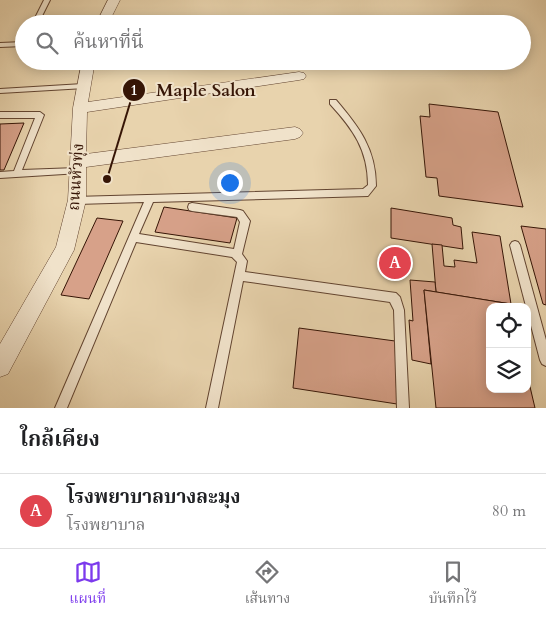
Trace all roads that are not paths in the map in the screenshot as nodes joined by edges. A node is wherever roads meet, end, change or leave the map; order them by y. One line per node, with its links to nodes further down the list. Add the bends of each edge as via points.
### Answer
1 (47, 0): 3 (lane)
2 (114, 0): 4 (street)
3 (40, 15)
4 (106, 15)
5 (15, 44): 6 (lane)
6 (0, 45)
7 (87, 70): 9 (street, ถนนหัวทุ่ง)
8 (299, 76): 12 (street)
9 (84, 86): 10 (lane); 12 (street, ถนนหัวทุ่ง)
10 (0, 91)
11 (332, 102): 19 (lane, via 364,142 373,179 372,186 364,193)
12 (80, 108): 15 (street, ถนนหัวทุ่ง)
13 (0, 115): 16 (lane, via 40,115)
14 (296, 133): 15 (street)
15 (77, 166): 16 (lane); 18 (street, ถนนหัวทุ่ง)
16 (17, 174): 17 (lane)
17 (0, 175)
18 (77, 200): 19 (lane); 26 (street, ถนนหัวทุ่ง, via 65,250)
19 (149, 200): 21 (lane)
20 (192, 207): 23 (lane, via 240,214 245,221)
21 (133, 237): 23 (lane); 27 (lane)
22 (515, 245): 25 (lane)
23 (237, 255): 24 (lane, via 242,261)
24 (239, 276): 28 (lane); 29 (lane, via 392,297 399,310)
25 (546, 360)
26 (0, 366)
27 (61, 408)
28 (212, 408)
29 (403, 408)

